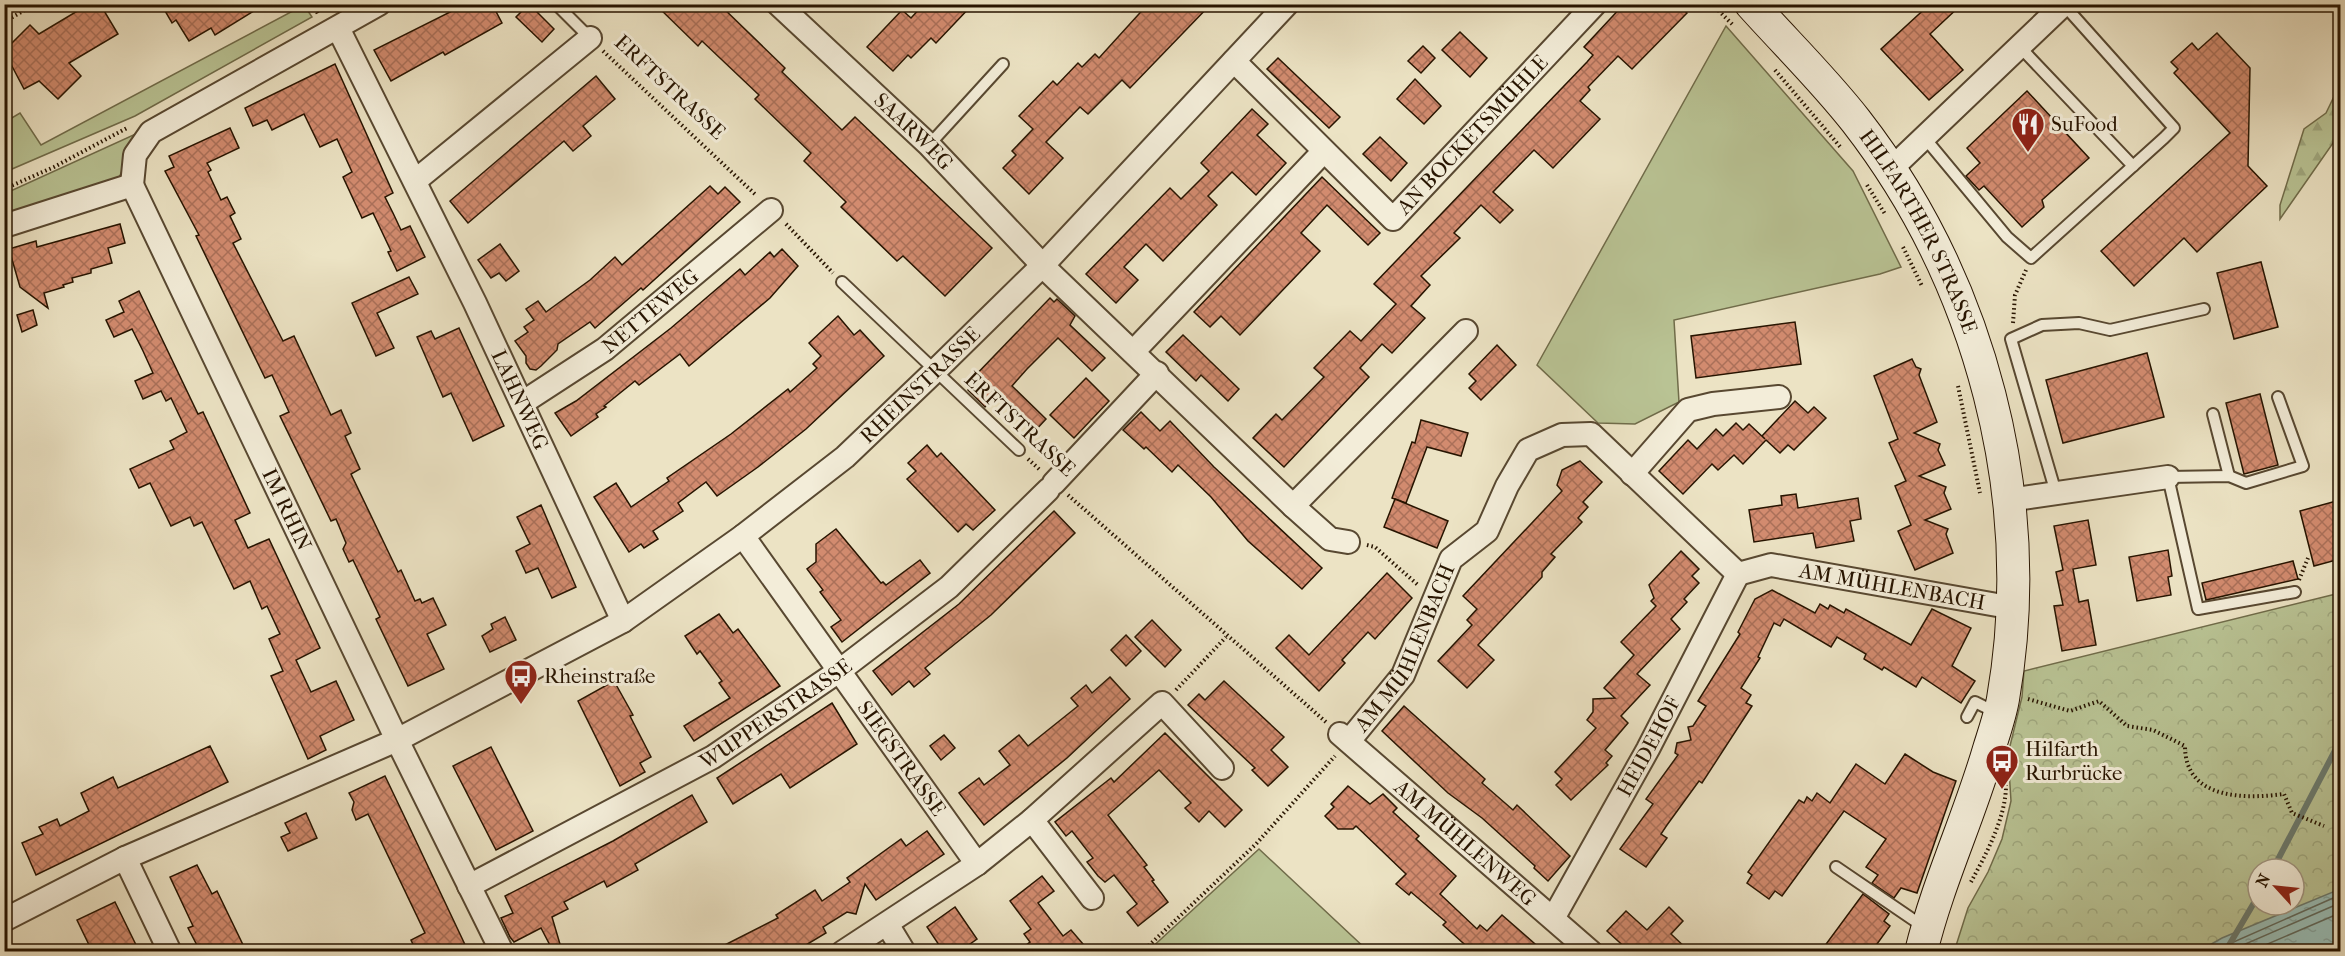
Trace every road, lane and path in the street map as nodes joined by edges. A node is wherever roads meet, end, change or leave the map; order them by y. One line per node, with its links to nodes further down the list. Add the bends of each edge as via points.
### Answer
1 (35, 4): 10 (path)
2 (379, 4): 11 (street)
3 (556, 4): 12 (lane, ERFTSTRASSE)
4 (778, 4): 18 (street, SAARWEG)
5 (1287, 4): 14 (street, RHEINSTRASSE)
6 (1595, 4): 20 (street, AN BOCKETSMÜHLE, via 1393,219)
7 (1712, 4): 9 (path)
8 (2064, 5): 13 (street); 21 (lane, via 2174,128)
9 (1743, 16): 22 (main road, HILFARTHER STRASSE, via 1855,120)
10 (4, 22)
11 (338, 28): 23 (street, LAHNWEG); 24 (street, via 151,132 135,155)
12 (590, 38): 23 (street); 25 (path, ERFTSTRASSE)
13 (2020, 47): 17 (street); 21 (lane)
14 (1234, 62): 20 (street, AN BOCKETSMÜHLE); 30 (street, RHEINSTRASSE)
15 (1003, 64): 18 (lane)
16 (1770, 65): 19 (path)
17 (1923, 137): 22 (street); 29 (lane, via 2007,237)
18 (929, 144): 30 (street, SAARWEG)
19 (1844, 151)
20 (1323, 152): 36 (street)
21 (2133, 166): 29 (lane)
22 (1877, 175): 26 (path); 50 (main road, HILFARTHER STRASSE, via 1952,279 1999,429)
23 (415, 182): 42 (street, LAHNWEG)
24 (132, 185): 27 (street); 66 (street, IM RHIN)
25 (771, 210): 31 (path, ERFTSTRASSE); 42 (street, NETTEWEG, via 605,350)
26 (1886, 215)
27 (4, 225)
28 (1901, 243): 32 (path)
29 (2031, 258): 35 (path, via 2015,295)
30 (1042, 265): 36 (street); 37 (street, RHEINSTRASSE)
31 (842, 282): 37 (lane, ERFTSTRASSE)
32 (1924, 291)
33 (2204, 309): 35 (lane, via 2110,330 2079,323 2042,325)
34 (1466, 331): 51 (street)
35 (2011, 339): 49 (lane)
36 (1133, 352): 38 (street)
37 (935, 371): 44 (lane, ERFTSTRASSE); 52 (street, RHEINSTRASSE, via 845,457)
38 (1157, 373): 48 (street); 51 (street)
39 (1957, 381): 50 (path)
40 (1779, 397): 45 (street, via 1688,410)
41 (2278, 397): 46 (lane, via 2303,466 2246,483)
42 (522, 404): 59 (street, LAHNWEG)
43 (2213, 414): 46 (lane)
44 (1019, 450): 48 (path, ERFTSTRASSE)
45 (1632, 474): 55 (street, AM MÜHLENBACH); 57 (street, AM MÜHLENBACH, via 1591,434 1562,435 1528,450 1487,531 1451,559)
46 (2229, 476): 47 (lane)
47 (2168, 477): 49 (street); 56 (lane, via 2198,609)
48 (1051, 486): 60 (path, ERFTSTRASSE); 61 (street, WUPPERSTRASSE, via 949,587)
49 (2056, 493): 50 (street)
50 (1995, 501): 58 (main road, HILFARTHER STRASSE, via 2014,554)
51 (1293, 506): 53 (street, via 1330,538)
52 (743, 536): 59 (street, RHEINSTRASSE); 61 (street, SIEGSTRASSE)
53 (1348, 542): 57 (path, via 1375,547)
54 (2308, 558): 56 (path)
55 (1738, 574): 58 (street, AM MÜHLENBACH, via 1771,565); 77 (street, HEIDEHOF, via 1648,749)
56 (2295, 592)
57 (1435, 600): 65 (street, AM MÜHLENBACH, via 1403,675)
58 (2014, 608): 63 (main road, HILFARTHER STRASSE)
59 (623, 621): 66 (street, RHEINSTRASSE)
60 (1226, 637): 62 (path); 65 (path, ERFTSTRASSE)
61 (839, 671): 72 (street, SIEGSTRASSE); 74 (street, WUPPERSTRASSE, via 713,757)
62 (1162, 703): 67 (street); 69 (street)
63 (2009, 706): 64 (lane, via 1975,702); 70 (path, via 2070,711 2098,701 2127,726 2153,730 2186,746 2191,774 2205,786 2255,798 2284,794 2292,813); 80 (main road, HILFARTHER STRASSE)
64 (1967, 717)
65 (1344, 738): 77 (street, AM MÜHLENWEG); 85 (path, via 1256,844)
66 (397, 740): 71 (street, RHEINSTRASSE); 74 (street, IM RHIN)
67 (1222, 768)
68 (2006, 773): 75 (path, via 2006,794 1993,837)
69 (1032, 820): 72 (street); 76 (street)
70 (2324, 826)
71 (125, 858): 78 (street, RHEINSTRASSE); 81 (street)
72 (977, 864): 79 (street)
73 (1836, 867): 80 (lane)
74 (469, 886): 82 (street, IM RHIN)
75 (1967, 888)
76 (1092, 898)
77 (1554, 917): 86 (street, AM MÜHLENWEG)
78 (4, 920)
79 (887, 924): 83 (street); 84 (street)
80 (1923, 940)
81 (170, 951)
82 (502, 951)
83 (843, 951)
84 (904, 951)
85 (1142, 951)
86 (1591, 951)

